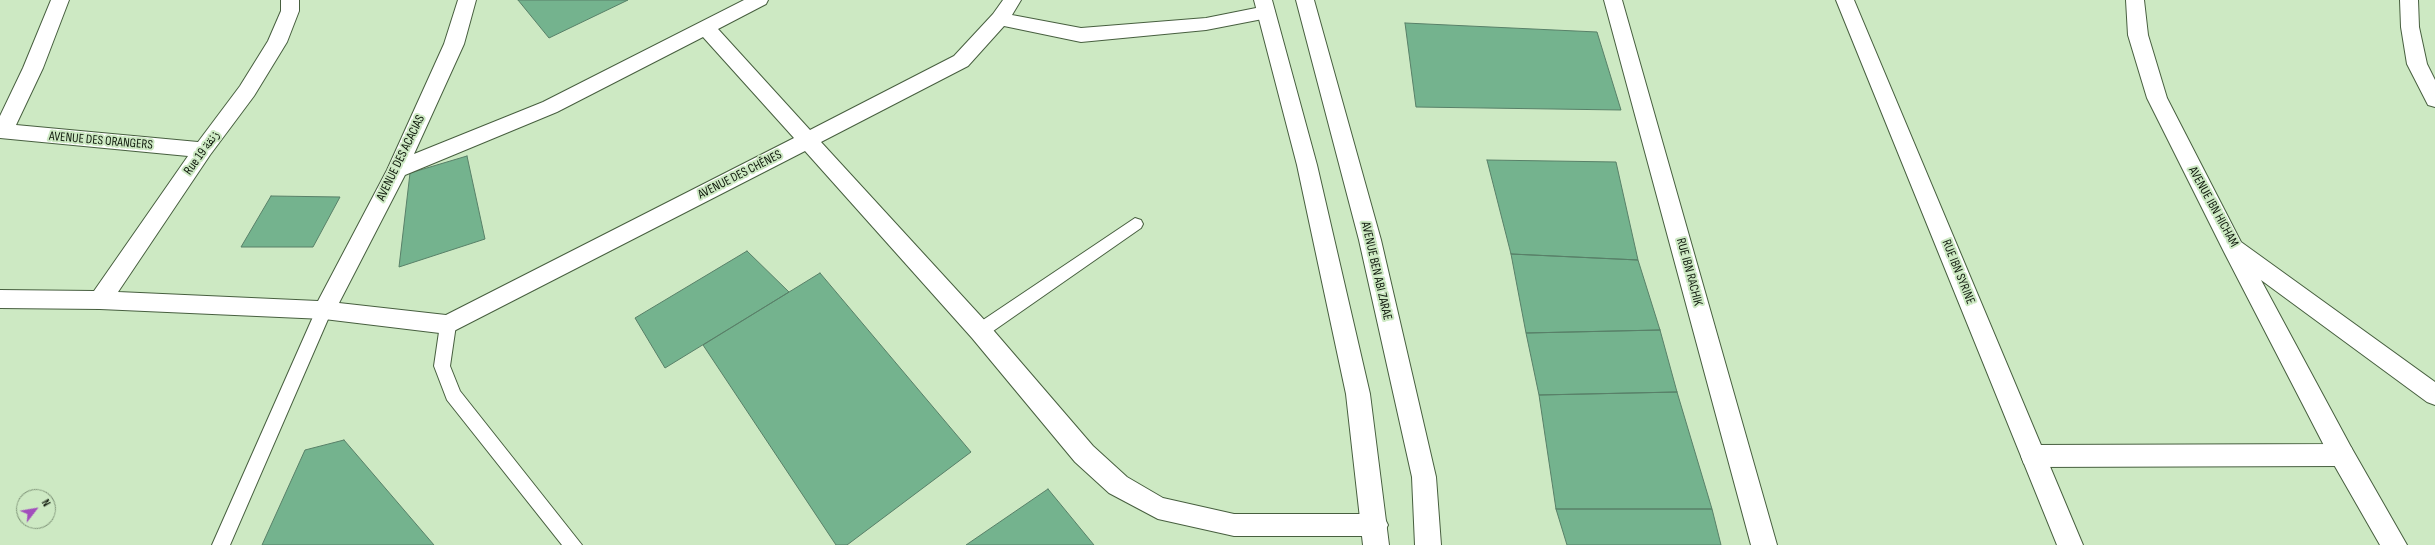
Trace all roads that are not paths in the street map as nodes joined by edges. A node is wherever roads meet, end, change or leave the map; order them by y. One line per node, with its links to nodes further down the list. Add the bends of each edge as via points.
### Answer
1 (60, 0): 15 (street, via 33,68)
2 (290, 0): 17 (street, Rue 19 زنقة, via 290,11 277,42 247,91)
3 (467, 0): 18 (street, AVENUE DES ACACIAS, via 454,44)
4 (759, 0): 13 (street)
5 (1012, 0): 12 (street, AVENUE DES CHÊNES)
6 (1613, 0): 33 (street, RUE IBN RACHIK)
7 (1845, 0): 28 (street, RUE IBN SYRINE)
8 (2135, 0): 20 (street, AVENUE IBN HICHAM, via 2138,35 2157,98)
9 (2409, 0): 14 (street, via 2410,27 2417,64)
10 (1307, 1): 32 (street, AVENUE BEN ABI ZARAE, via 1370,240 1422,470)
11 (1264, 6): 12 (street, via 1206,24 1081,35); 29 (street, via 1307,165 1355,378)
12 (1000, 19): 16 (street, AVENUE DES CHÊNES, via 960,61)
13 (706, 28): 16 (street); 18 (street, via 550,107)
14 (2435, 100)
15 (1, 131): 17 (street, AVENUE DES ORANGERS)
16 (809, 140): 24 (street, AVENUE DES CHÊNES); 25 (street)
17 (203, 150): 22 (street, Rue 19 زنقة)
18 (397, 170): 23 (street, AVENUE DES ACACIAS)
19 (1135, 224): 25 (lane)
20 (2233, 248): 26 (street, AVENUE IBN HICHAM); 27 (street)
21 (0, 299): 22 (street)
22 (100, 300): 23 (street)
23 (324, 310): 24 (street); 30 (lane)
24 (448, 325): 31 (lane, via 442,366 453,395)
25 (980, 331): 29 (street, via 1084,454 1118,485 1158,508 1234,525)
26 (2435, 395)
27 (2342, 455): 28 (street); 35 (street)
28 (2033, 456): 34 (street, RUE IBN SYRINE)
29 (1375, 535)
30 (221, 545)
31 (573, 545)
32 (1428, 545)
33 (1764, 545)
34 (2070, 545)
35 (2394, 545)

